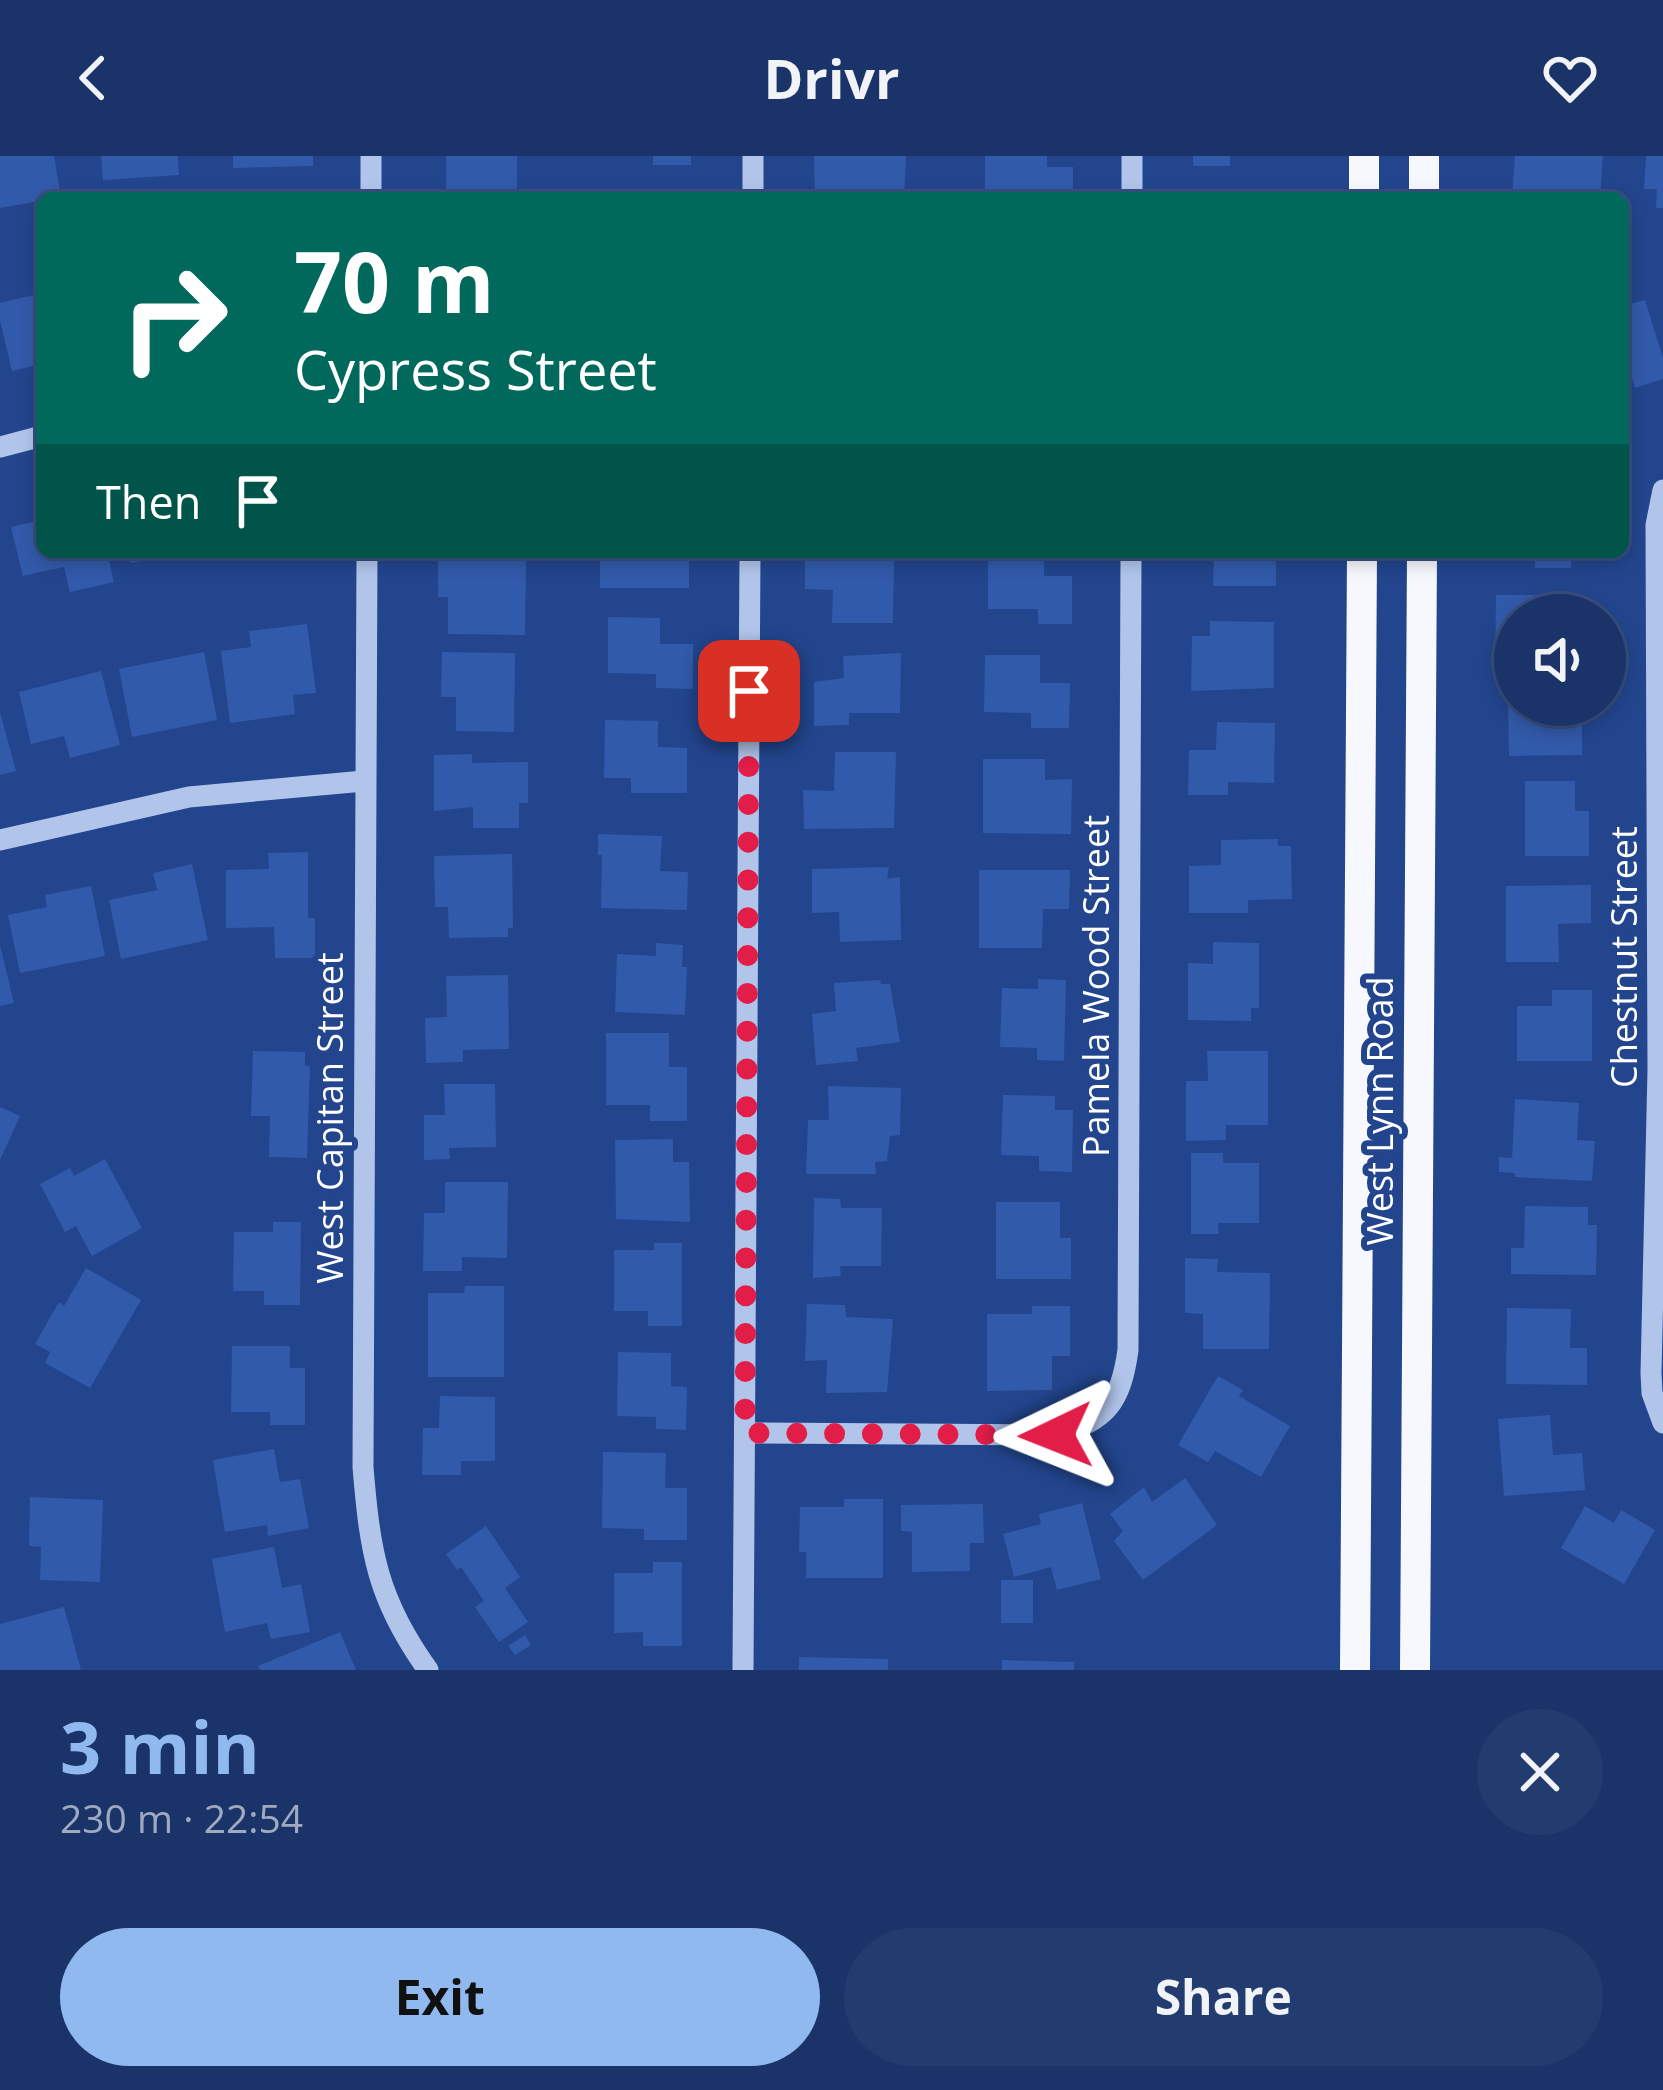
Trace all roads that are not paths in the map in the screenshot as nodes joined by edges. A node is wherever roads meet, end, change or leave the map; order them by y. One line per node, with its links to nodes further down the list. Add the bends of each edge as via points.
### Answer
1 (371, 156): 6 (street)
2 (753, 156): 7 (street)
3 (1132, 156): 8 (street)
4 (1364, 156): 9 (main road)
5 (1424, 156): 10 (main road)
6 (371, 192)
7 (753, 192)
8 (1132, 192)
9 (1364, 192)
10 (1424, 192)
11 (36, 438): 12 (street)
12 (0, 447)
13 (1663, 490): 21 (street, Chestnut Street, via 1656,525)
14 (368, 558): 19 (street, West Capitan Street)
15 (750, 558): 23 (street)
16 (1131, 558): 23 (street, Pamela Wood Street, via 1124,1382 1104,1413 1056,1435)
17 (1362, 558): 26 (main road, West Lynn Road)
18 (1422, 558): 27 (main road, West Lynn Road)
19 (364, 781): 20 (street, via 189,797); 24 (street, West Capitan Street, via 363,1467 381,1590)
20 (0, 840)
21 (1661, 1070): 22 (street, Chestnut Street, via 1651,1373)
22 (1663, 1423)
23 (745, 1433): 25 (street)
24 (428, 1670)
25 (743, 1670)
26 (1355, 1670)
27 (1415, 1670)

